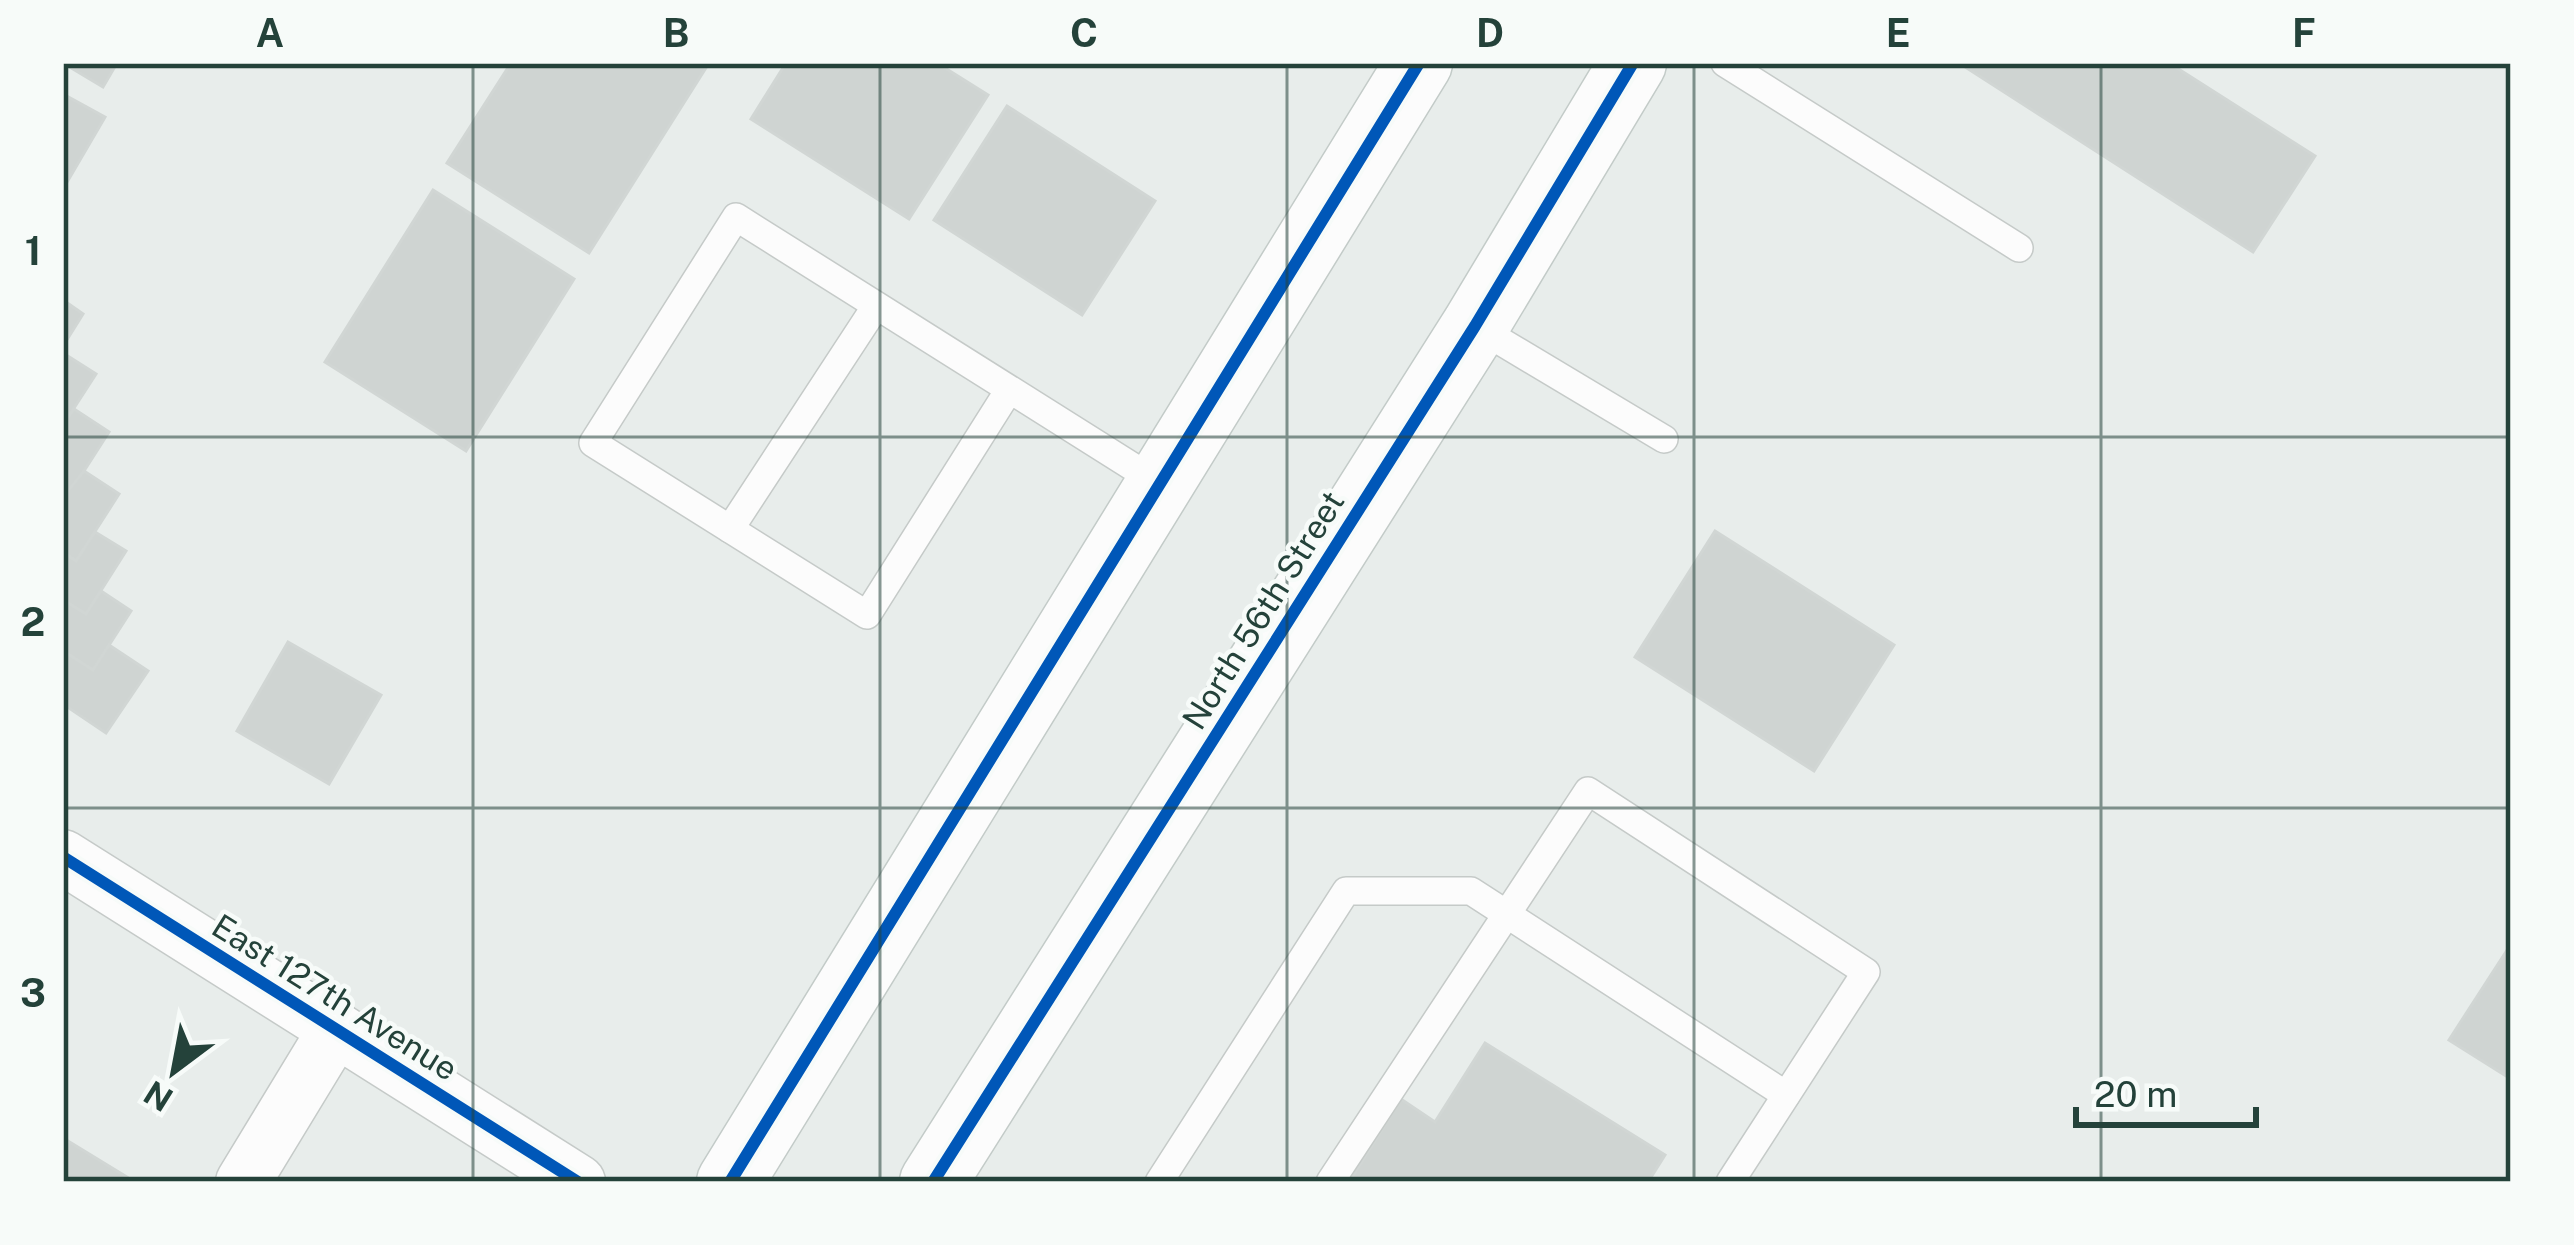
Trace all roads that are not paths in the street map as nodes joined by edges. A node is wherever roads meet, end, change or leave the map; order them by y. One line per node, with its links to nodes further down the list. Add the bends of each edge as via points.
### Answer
1 (1419, 63): 9 (main road)
2 (1633, 63): 6 (main road, North 56th Street)
3 (1725, 63): 4 (lane)
4 (2020, 248)
5 (876, 305): 7 (lane); 10 (lane); 10 (lane, via 736,217 593,443)
6 (1475, 326): 8 (lane); 18 (main road, North 56th Street)
7 (1010, 390): 9 (lane); 10 (lane, via 868,615)
8 (1664, 439)
9 (1160, 484): 17 (main road)
10 (730, 530)
11 (63, 857): 13 (street, East 127th Avenue)
12 (1505, 913): 14 (lane); 14 (lane, via 1588,791 1866,972); 19 (lane, via 1471,891 1346,891); 20 (lane)
13 (336, 1029): 15 (street); 16 (street, East 127th Avenue)
14 (1786, 1095): 21 (lane)
15 (243, 1182)
16 (578, 1182)
17 (730, 1182)
18 (933, 1182)
19 (1159, 1182)
20 (1330, 1182)
21 (1730, 1182)

